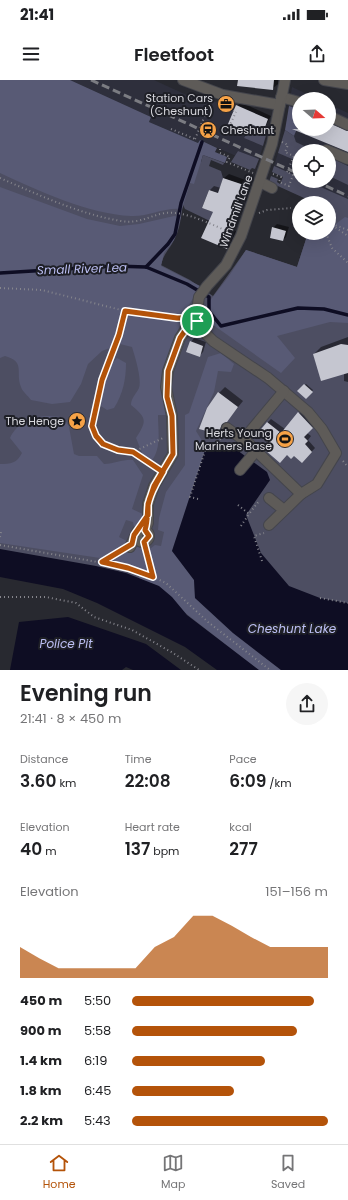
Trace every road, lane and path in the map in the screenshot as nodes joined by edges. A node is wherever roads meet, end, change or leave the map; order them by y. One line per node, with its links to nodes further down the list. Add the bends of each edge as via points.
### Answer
1 (183, 80): 5 (street, via 223,95)
2 (285, 80): 5 (street, Windmill Lane)
3 (324, 80): 4 (street)
4 (348, 84)
5 (281, 101): 6 (street); 19 (street, Windmill Lane, via 272,144)
6 (292, 102)
7 (238, 108): 8 (path)
8 (236, 112): 11 (path); 12 (path, bridge, via 211,101 195,138)
9 (336, 119): 10 (street)
10 (348, 125)
11 (229, 127)
12 (171, 129)
13 (282, 142): 17 (path, bridge, via 288,145 285,152 294,156 287,172 293,174 288,186 279,182 281,177)
14 (220, 149): 19 (path, via 220,153 230,157 227,162)
15 (336, 154): 16 (street)
16 (348, 159)
17 (270, 173)
18 (0, 178): 26 (path, via 71,208 102,217 132,222 165,213 182,214)
19 (258, 178): 20 (street); 22 (street, Windmill Lane)
20 (272, 188)
21 (291, 208): 22 (path, via 262,212)
22 (246, 224): 26 (street, Windmill Lane)
23 (336, 226): 25 (path)
24 (336, 228): 27 (path)
25 (348, 230)
26 (241, 236): 32 (street, Windmill Lane, via 226,265 199,298)
27 (348, 236)
28 (329, 240): 29 (path, via 332,248)
29 (348, 263)
30 (0, 288): 31 (path, via 42,290)
31 (125, 311): 32 (path); 38 (path, via 102,380 92,426 103,444)
32 (196, 320): 33 (street, via 213,341); 35 (street, via 180,338 168,371 167,397)
33 (284, 391): 36 (street); 41 (street, via 308,412 336,452 317,484)
34 (229, 430): 36 (street); 42 (path, via 206,448 190,497)
35 (173, 434): 38 (path); 40 (street, via 173,454)
36 (243, 440): 37 (street)
37 (256, 451): 39 (street); 41 (street)
38 (133, 452): 40 (path)
39 (240, 470)
40 (163, 472): 47 (street, via 154,486 148,504)
41 (301, 494): 45 (street)
42 (198, 499)
43 (264, 499): 45 (street); 46 (path)
44 (238, 505): 46 (path)
45 (284, 510): 48 (street)
46 (249, 514): 49 (path)
47 (148, 515): 53 (street, via 145,530 149,536); 55 (street, via 134,535)
48 (269, 525)
49 (241, 526)
50 (1, 532): 52 (path)
51 (254, 536): 56 (path)
52 (0, 537)
53 (144, 542): 58 (path)
54 (0, 545): 57 (path)
55 (130, 547): 57 (path)
56 (262, 561)
57 (102, 562): 58 (path)
58 (153, 577): 63 (path, via 166,583 208,622)
59 (0, 597): 62 (path, via 46,597 76,603 94,617 132,630)
60 (320, 598): 61 (path)
61 (348, 603)
62 (199, 670)
63 (270, 670)

